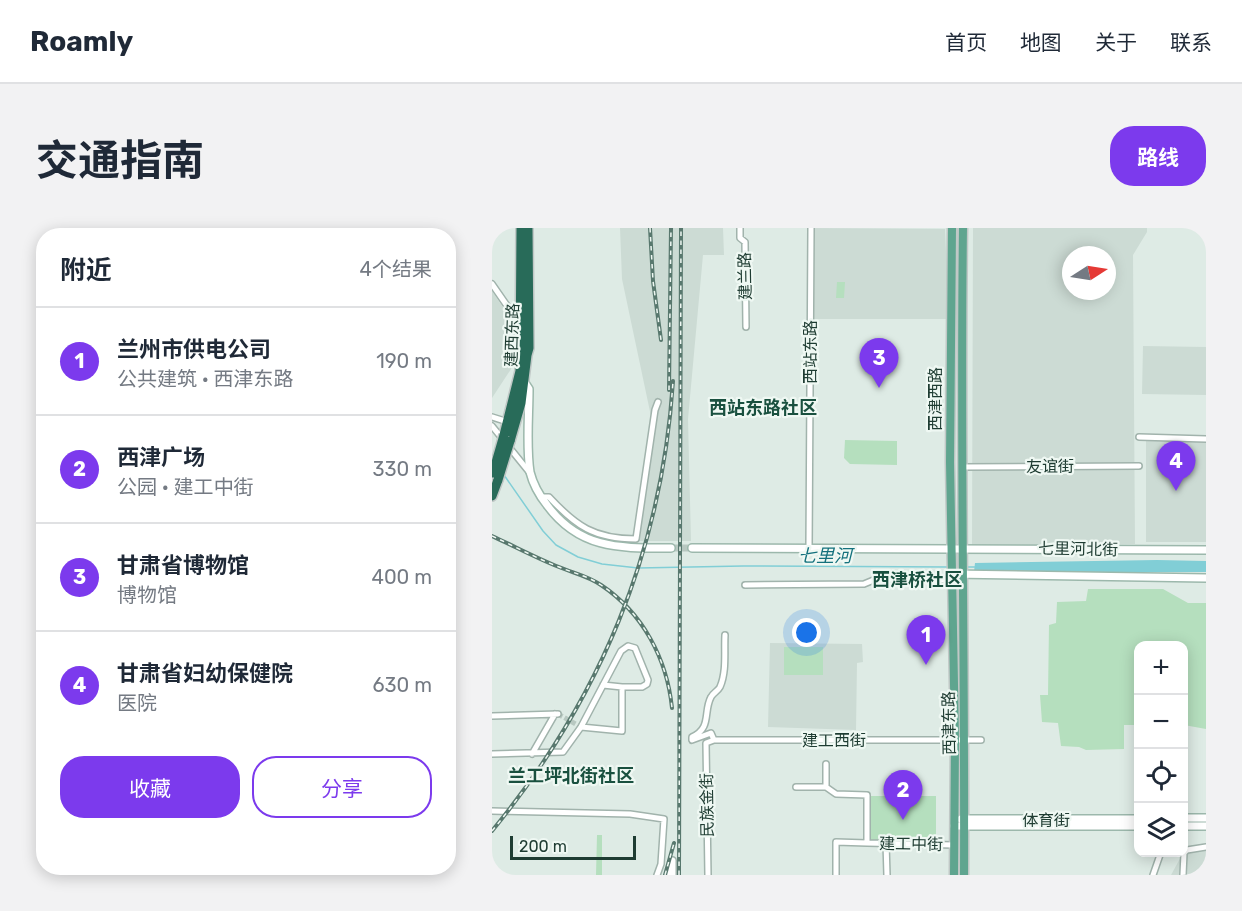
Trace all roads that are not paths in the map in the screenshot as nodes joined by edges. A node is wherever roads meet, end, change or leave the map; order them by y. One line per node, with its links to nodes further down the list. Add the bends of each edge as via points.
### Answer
1 (521, 228): 8 (highway, 建西东路)
2 (528, 228): 10 (highway, 建西东路, via 529,348)
3 (740, 228): 9 (street, 建兰路, via 740,238 745,242)
4 (811, 228): 27 (street, 西站东路)
5 (952, 228): 18 (main road, 西津西路)
6 (963, 228): 19 (main road, 西津西路)
7 (492, 284): 8 (street)
8 (521, 319): 13 (highway, 建西东路, via 520,371)
9 (746, 327)
10 (525, 383): 16 (highway, 建西东路); 21 (street, via 529,389)
11 (658, 402): 24 (street, via 636,539 591,532 578,526 549,497)
12 (492, 417): 13 (street)
13 (507, 422): 16 (highway, 建西东路)
14 (492, 426): 21 (street)
15 (1139, 437): 17 (street)
16 (507, 438): 22 (highway, bridge)
17 (1206, 439)
18 (950, 462): 19 (main road); 29 (main road, 西津西路)
19 (962, 465): 20 (street, 友谊街); 30 (main road, 西津西路)
20 (1138, 466)
21 (531, 473): 24 (street)
22 (495, 476): 23 (highway)
23 (492, 496)
24 (541, 497): 25 (street, via 566,526 592,541 623,547)
25 (671, 548)
26 (692, 548): 27 (street, 七里河北街)
27 (809, 549): 29 (street, 七里河北街)
28 (1206, 550): 30 (street, 七里河北街)
29 (951, 553): 30 (street, 七里河北街); 32 (main road, 西津西路)
30 (962, 553): 31 (main road, 西津西路)
31 (962, 572): 32 (street, 七里河北街); 33 (street, 七里河北街); 42 (main road, 西津东路)
32 (951, 575): 34 (street, via 876,579 864,584); 41 (main road, 西津东路)
33 (1206, 578)
34 (745, 585)
35 (725, 635): 40 (street, 建工西街, via 720,688 711,696 705,725 692,737 696,741 711,733)
36 (603, 685): 37 (street); 37 (street, via 621,651 628,646 635,648 648,680 642,687); 39 (street)
37 (622, 687): 39 (street, via 622,731)
38 (492, 716): 45 (street, via 556,714)
39 (581, 727): 45 (street, via 563,752)
40 (714, 740): 41 (street, 建工西街); 66 (street, 民族金街, via 706,743)
41 (955, 740): 42 (street, 建工西街); 53 (main road, 西津东路)
42 (964, 740): 43 (street, 建工西街); 54 (main road, 西津东路)
43 (981, 740)
44 (492, 754): 45 (street)
45 (532, 754)
46 (826, 764): 48 (street)
47 (796, 787): 48 (street, 建工中街)
48 (826, 787): 58 (street, 建工中街, via 837,794 867,795)
49 (492, 811): 63 (street, via 630,814 664,819)
50 (1188, 818): 51 (street)
51 (1206, 818)
52 (1134, 819): 54 (street, 体育街)
53 (954, 821): 54 (street, 体育街); 60 (main road)
54 (964, 823): 55 (street, 体育街); 70 (main road, 西津东路)
55 (1134, 826)
56 (1188, 826): 57 (street)
57 (1206, 826)
58 (867, 843): 59 (street, 建工中街); 67 (street, 建工中街, via 836,842)
59 (886, 843): 60 (street, 建工中街); 68 (street)
60 (954, 845): 69 (main road)
61 (1206, 847): 72 (street, via 1184,853)
62 (1159, 857): 71 (street)
63 (657, 875)
64 (668, 875): 65 (street, via 673,860)
65 (673, 875)
66 (708, 875)
67 (836, 875)
68 (887, 875)
69 (954, 875)
70 (964, 875)
71 (1153, 875)
72 (1183, 875)

